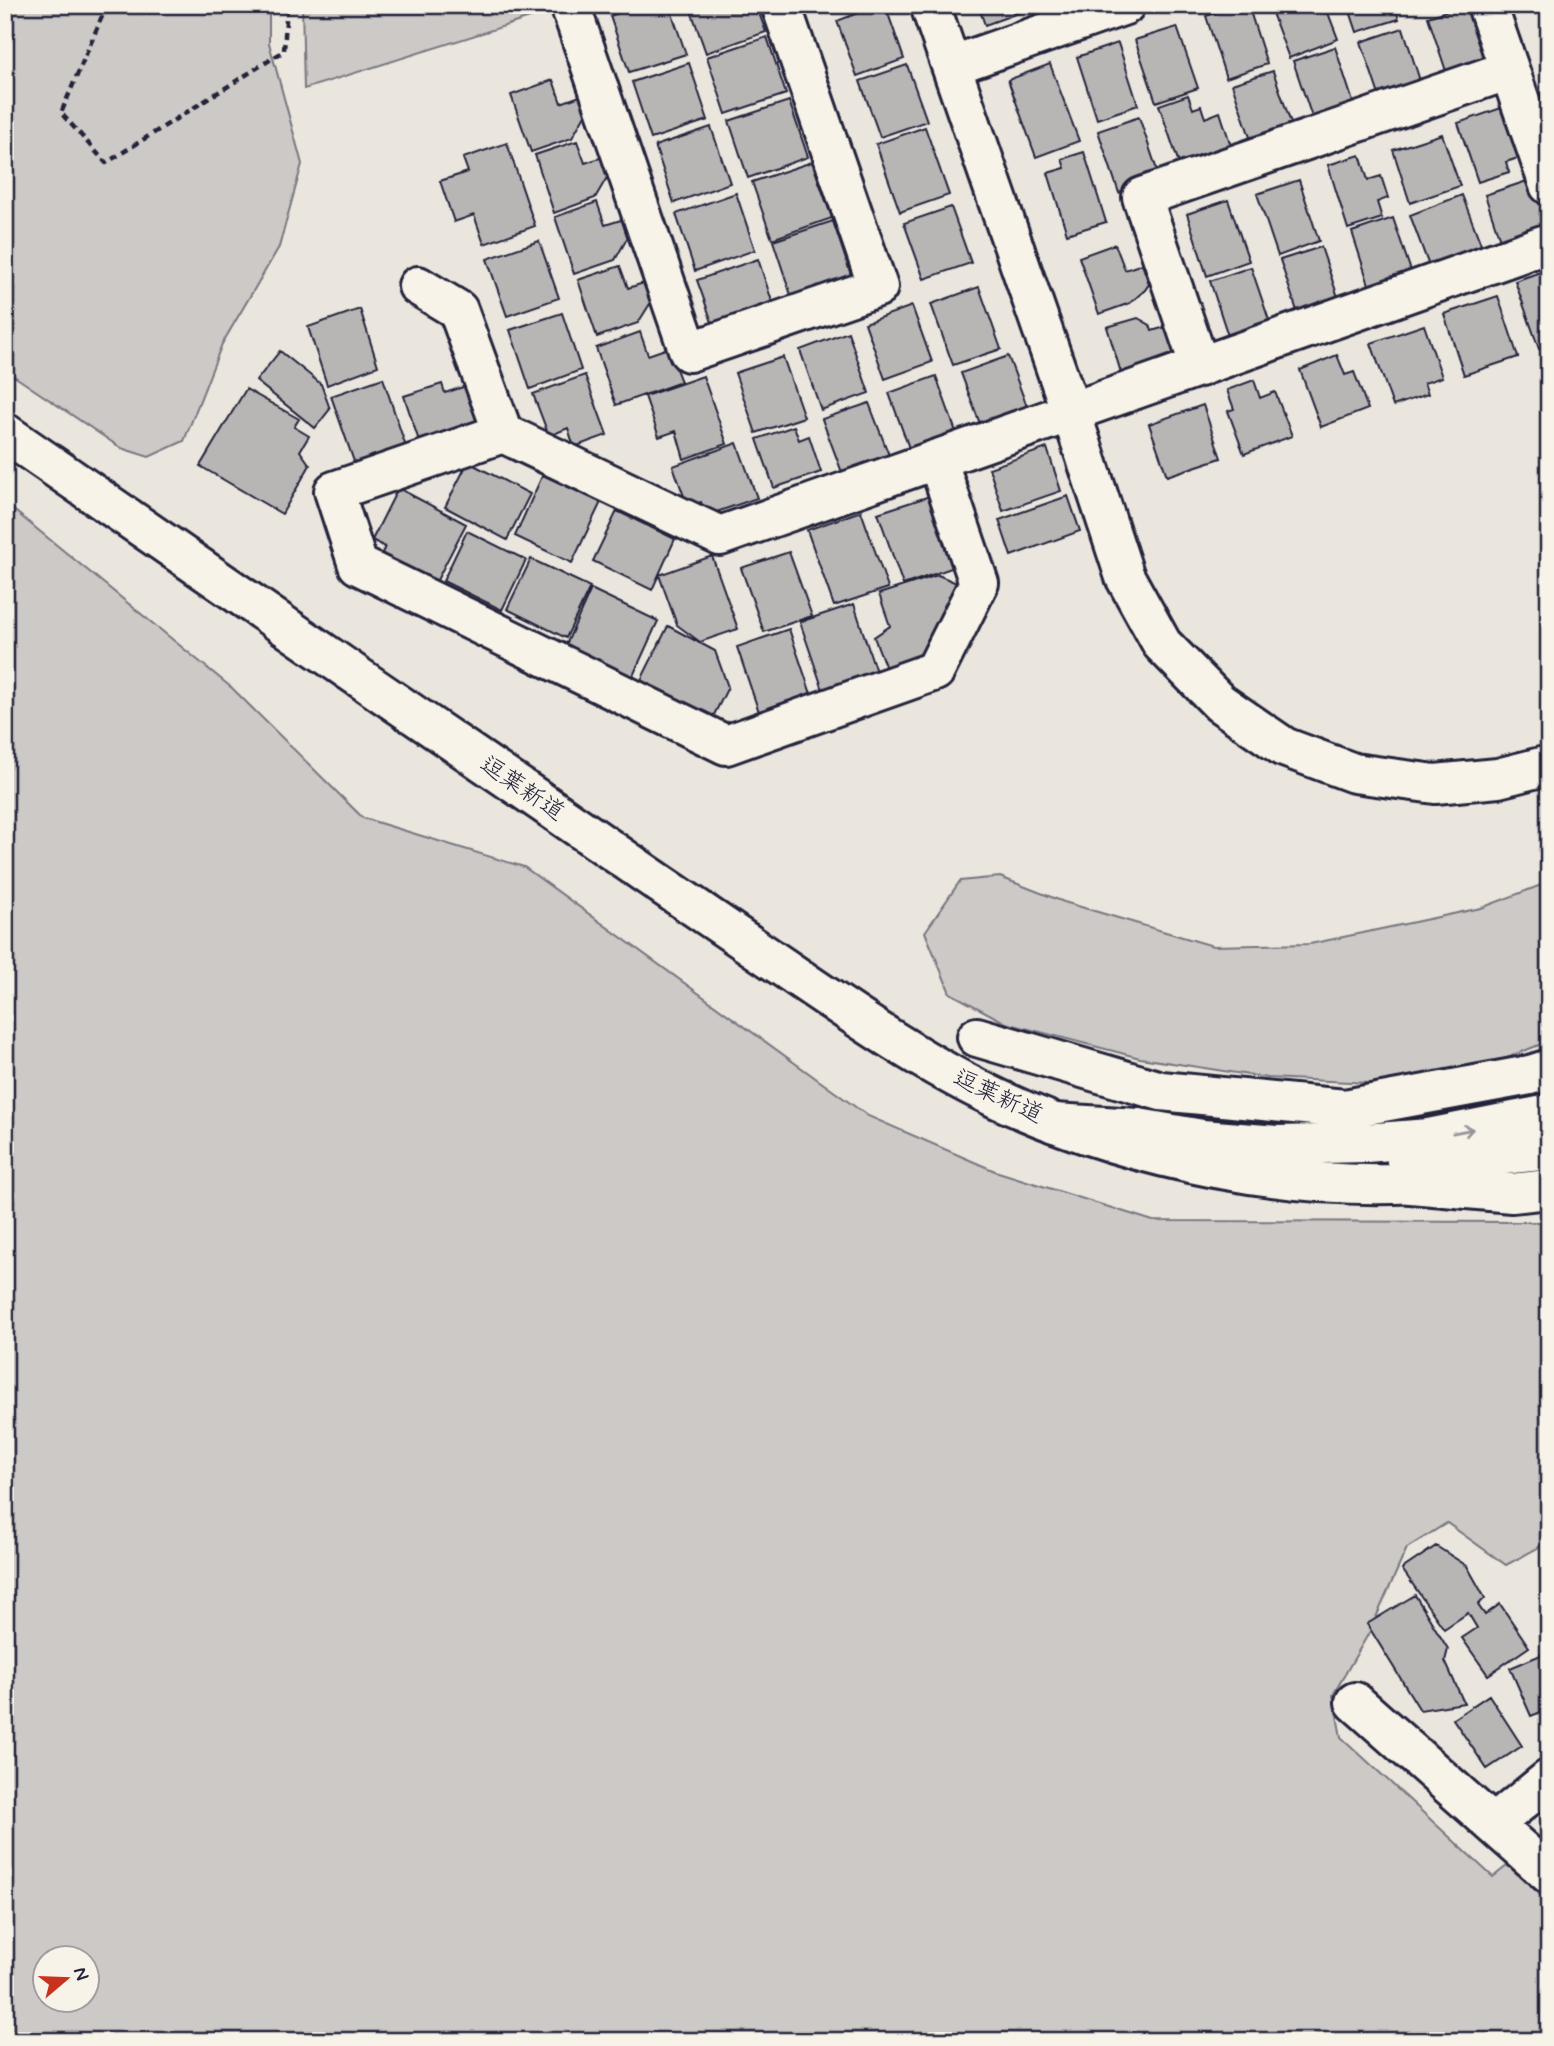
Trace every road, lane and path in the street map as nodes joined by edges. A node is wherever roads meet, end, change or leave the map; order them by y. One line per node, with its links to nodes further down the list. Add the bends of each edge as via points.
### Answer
1 (105, 5): 2 (path, via 61,113 106,163 284,51)
2 (287, 5)
3 (570, 5): 4 (main road, via 689,352 878,287)
4 (781, 5)
5 (930, 5): 9 (main road)
6 (1125, 5): 8 (main road)
7 (1487, 5): 10 (main road)
8 (1068, 15): 9 (main road)
9 (951, 66): 15 (main road)
10 (1509, 70): 11 (main road); 14 (main road, via 1142,197)
11 (1549, 185)
12 (1549, 243): 14 (main road)
13 (418, 286): 17 (main road, via 458,310)
14 (1200, 366): 15 (main road)
15 (1071, 412): 18 (main road); 19 (main road, via 1125,577 1162,644 1220,703 1284,747 1354,773 1435,784 1498,778)
16 (5, 433): 23 (main road, 逗葉新道, via 851,1014 940,1069)
17 (503, 433): 18 (main road, via 720,536); 18 (main road, via 334,491 358,565 726,745 936,671 979,583)
18 (937, 459)
19 (1549, 765)
20 (977, 1037): 21 (main road, via 1161,1091 1345,1109)
21 (1549, 1069)
22 (1549, 1114): 23 (main road, one-way to 22, via 1277,1145 1429,1138)
23 (1054, 1123): 24 (main road, 逗葉新道, via 1198,1151 1360,1165); 26 (main road, 逗葉新道, via 1198,1165 1345,1185)
24 (1549, 1150)
25 (1549, 1170): 26 (main road, 逗葉新道)
26 (1411, 1184): 27 (main road, via 1512,1193)
27 (1549, 1189)
28 (1355, 1702): 30 (main road)
29 (1549, 1779): 30 (main road)
30 (1494, 1824): 31 (main road)
31 (1549, 1874)

